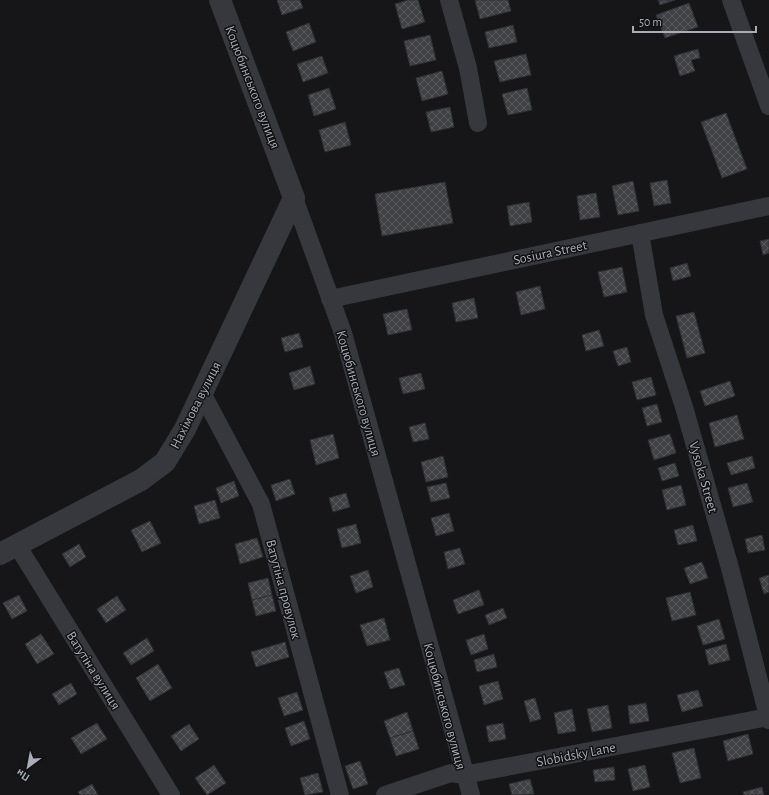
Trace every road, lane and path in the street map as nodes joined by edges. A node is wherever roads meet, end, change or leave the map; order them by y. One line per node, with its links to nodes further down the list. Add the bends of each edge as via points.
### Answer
1 (220, 0): 6 (street, Коцюбинського вулиця)
2 (449, 0): 5 (street, via 468,68)
3 (731, 0): 4 (street)
4 (769, 106)
5 (478, 123)
6 (294, 198): 9 (street, Коцюбинського вулиця); 10 (street, Нахімова вулиця)
7 (769, 206): 8 (street, Sosiura Street)
8 (640, 233): 9 (street, Sosiura Street); 12 (street, Vysoka Street, via 654,315 684,407 728,561)
9 (330, 299): 13 (street, Коцюбинського вулиця, via 345,340)
10 (202, 393): 11 (street, Нахімова вулиця, via 185,429 165,462 141,480); 15 (street, Ватутіна провулок, via 261,504)
11 (8, 550): 14 (street, Ватутіна вулиця)
12 (769, 718): 13 (street, Slobidsky Lane)
13 (464, 775): 16 (street, Slobidsky Lane, via 451,773); 17 (street, Коцюбинського вулиця)
14 (171, 795)
15 (340, 795)
16 (385, 795)
17 (471, 795)

